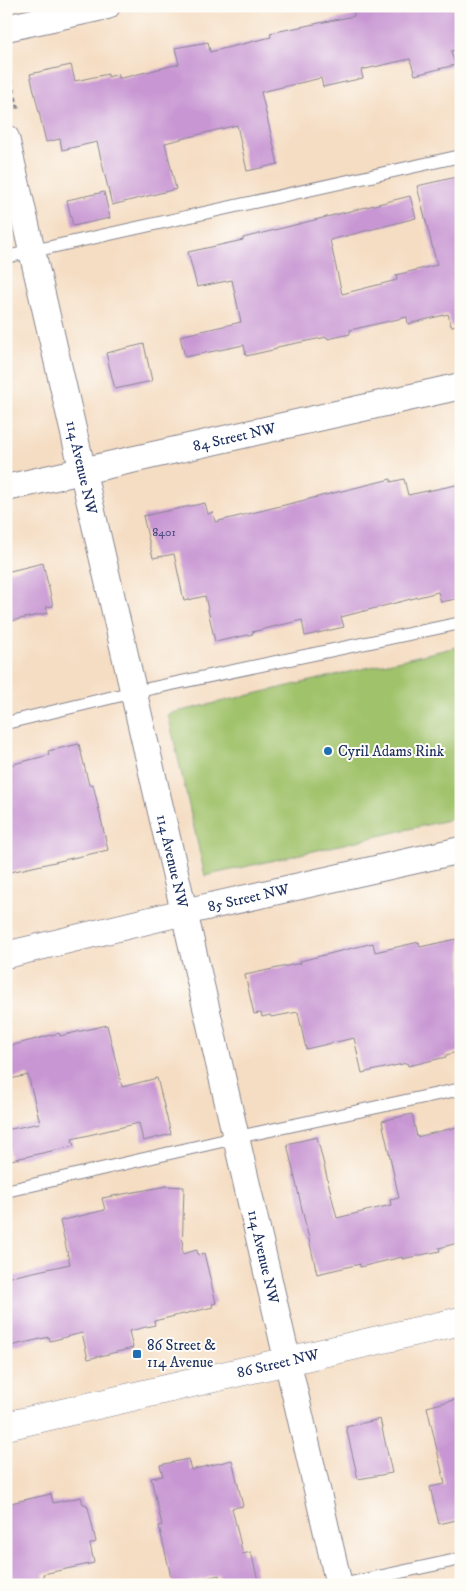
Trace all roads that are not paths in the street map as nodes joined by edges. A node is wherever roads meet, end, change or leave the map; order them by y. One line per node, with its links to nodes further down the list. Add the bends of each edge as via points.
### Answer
1 (107, 6): 2 (street)
2 (6, 28)
3 (6, 138): 5 (street, 114 Avenue NW)
4 (461, 156): 5 (lane)
5 (32, 250): 6 (lane); 8 (street, 114 Avenue NW)
6 (6, 257)
7 (461, 386): 8 (street, 84 Street NW)
8 (83, 470): 9 (street, 84 Street NW); 11 (street, 114 Avenue NW)
9 (6, 488)
10 (461, 623): 11 (lane)
11 (134, 692): 12 (lane); 14 (street, 114 Avenue NW)
12 (6, 723)
13 (461, 850): 14 (street, 85 Street NW)
14 (184, 912): 15 (street, 85 Street NW); 17 (street, 114 Avenue NW)
15 (6, 956)
16 (461, 1089): 17 (lane)
17 (236, 1137): 18 (lane); 20 (street, 114 Avenue NW)
18 (6, 1191)
19 (461, 1322): 20 (street, 86 Street NW)
20 (288, 1361): 21 (street, 86 Street NW); 23 (street, 114 Avenue NW)
21 (6, 1426)
22 (461, 1559): 23 (lane)
23 (340, 1585)

